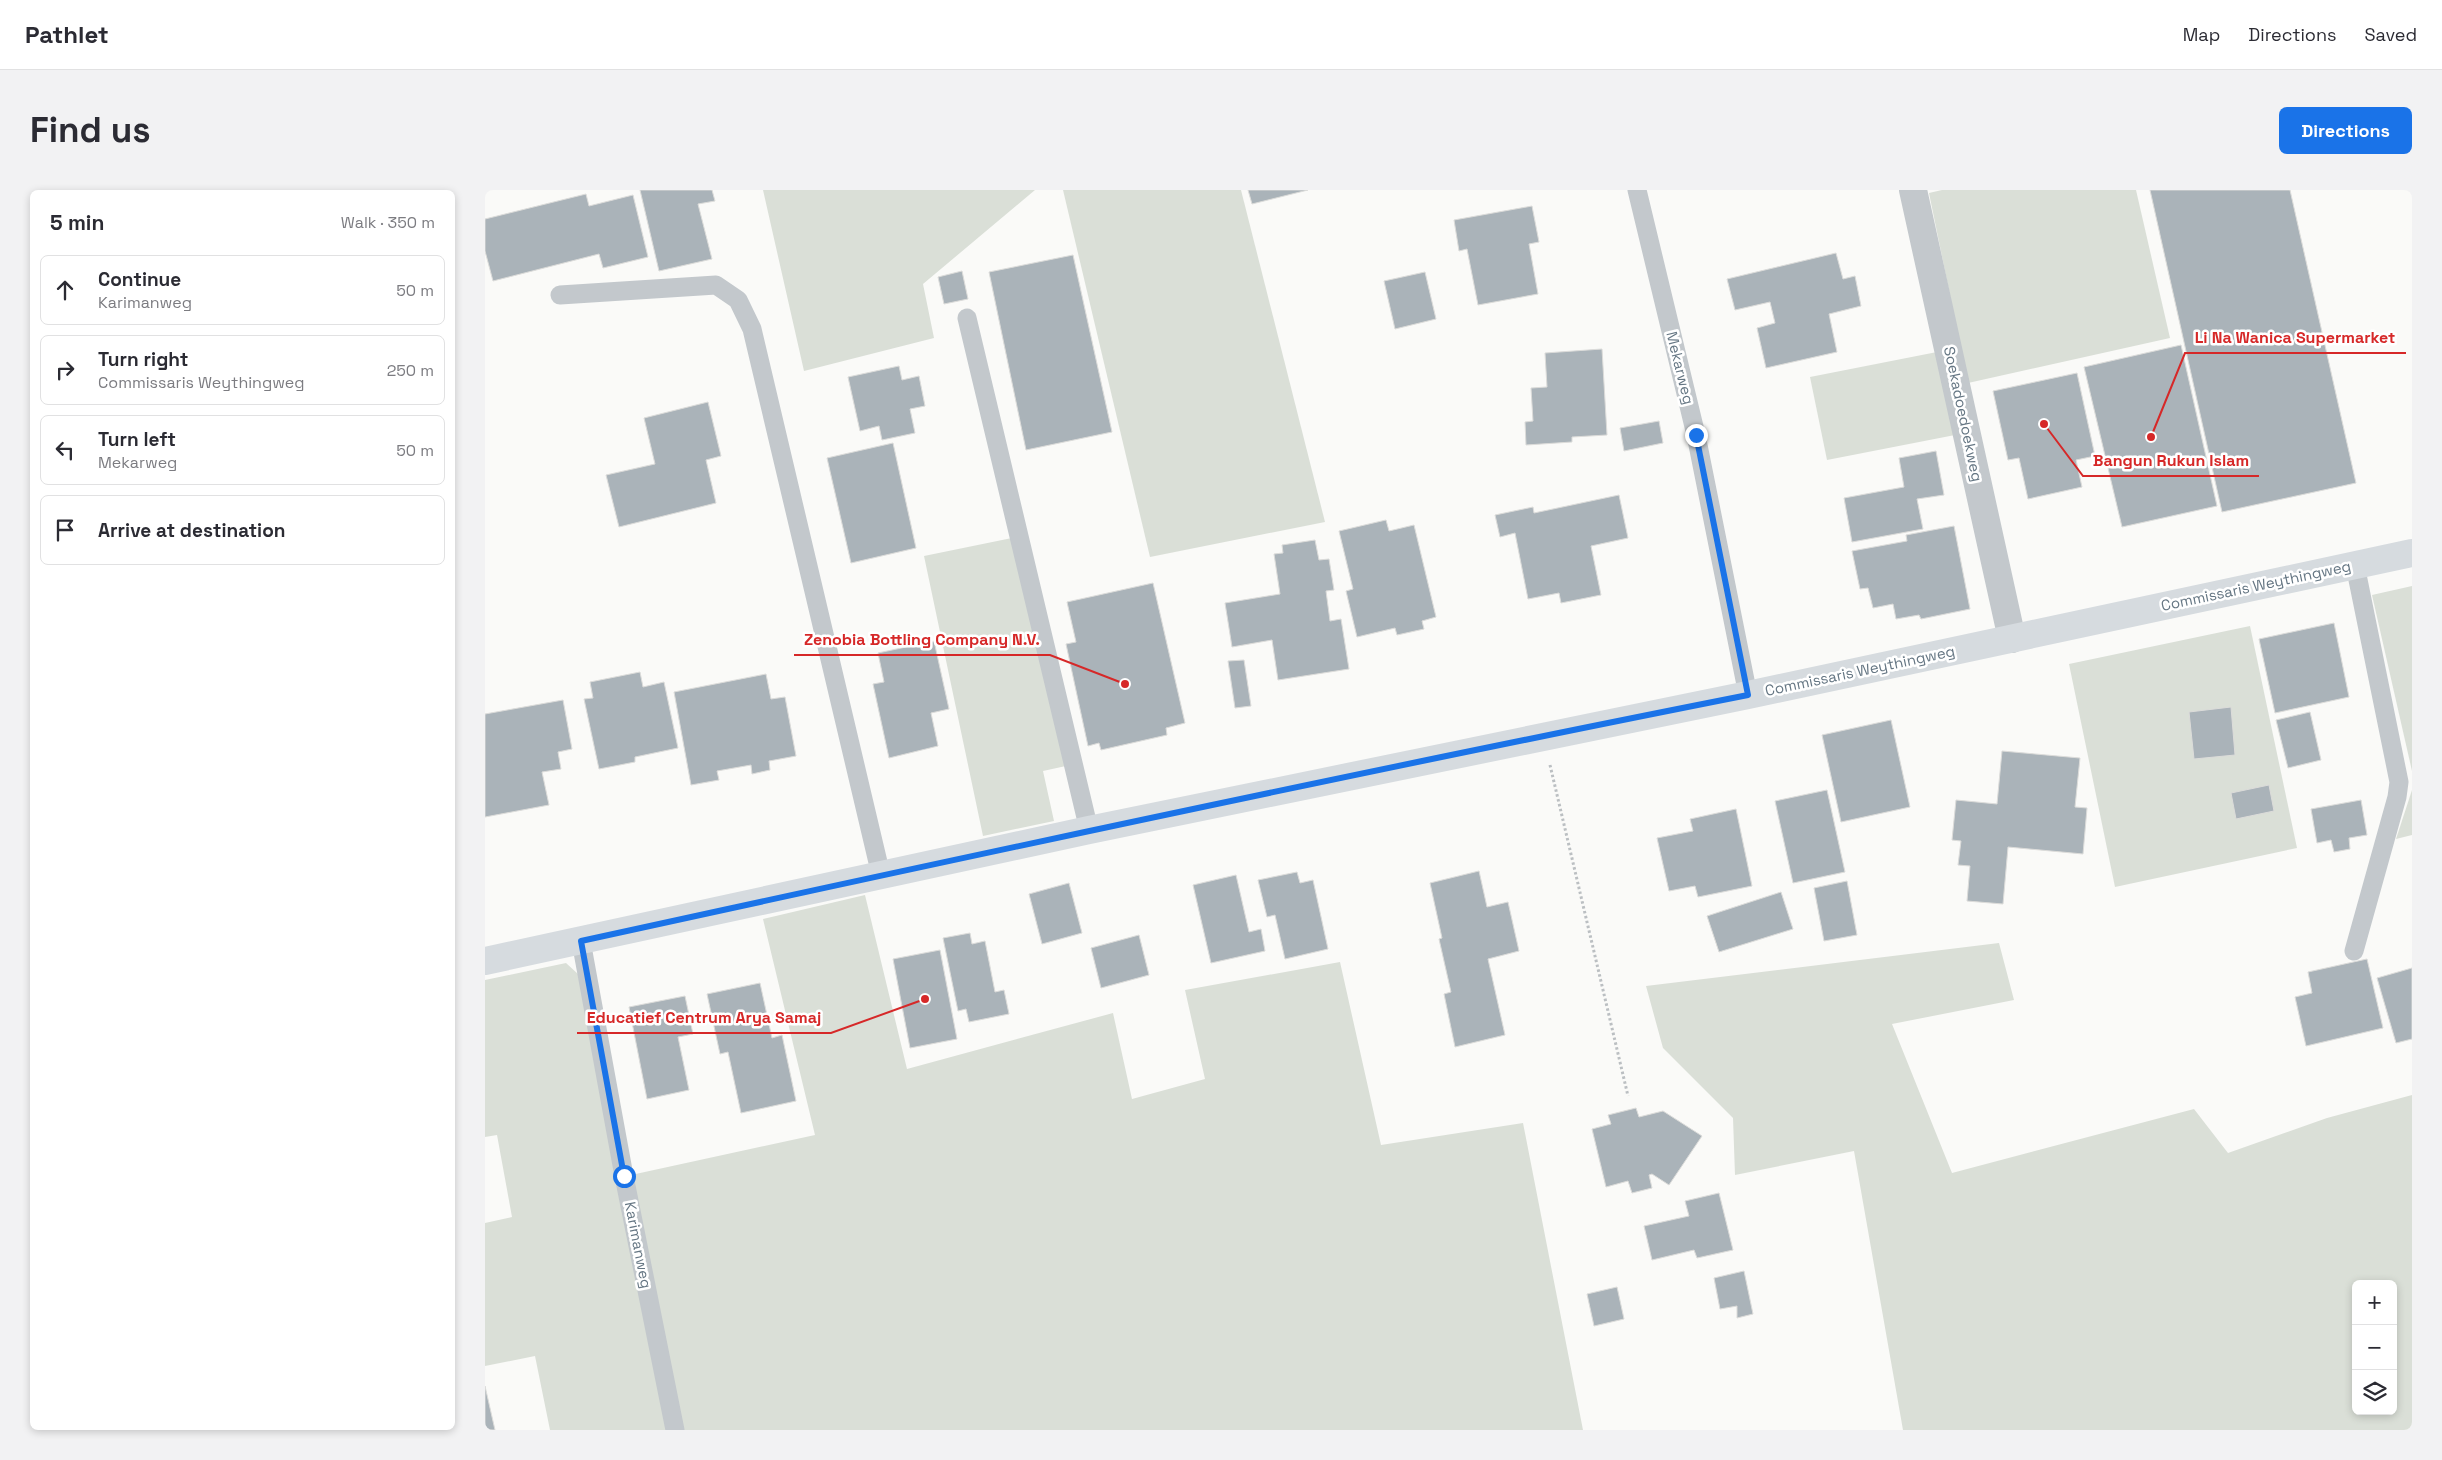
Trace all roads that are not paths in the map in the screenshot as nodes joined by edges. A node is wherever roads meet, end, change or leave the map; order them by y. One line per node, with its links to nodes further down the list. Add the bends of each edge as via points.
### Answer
1 (1637, 190): 8 (lane, Mekarweg, via 1696,435)
2 (1913, 190): 7 (street, Soekadoedoekweg)
3 (560, 295): 10 (lane, via 716,285 737,300 752,330)
4 (967, 318): 9 (lane)
5 (2412, 553): 6 (main road, Commissaris Weythingweg)
6 (2355, 565): 7 (main road, Commissaris Weythingweg); 12 (lane, via 2399,782)
7 (2012, 639): 8 (main road, Commissaris Weythingweg)
8 (1748, 695): 9 (main road, Commissaris Weythingweg)
9 (1089, 830): 10 (main road, Commissaris Weythingweg)
10 (881, 875): 11 (main road, Commissaris Weythingweg)
11 (581, 941): 13 (main road, Commissaris Weythingweg); 14 (lane, Karimanweg)
12 (2354, 951)
13 (485, 961)
14 (675, 1430)

